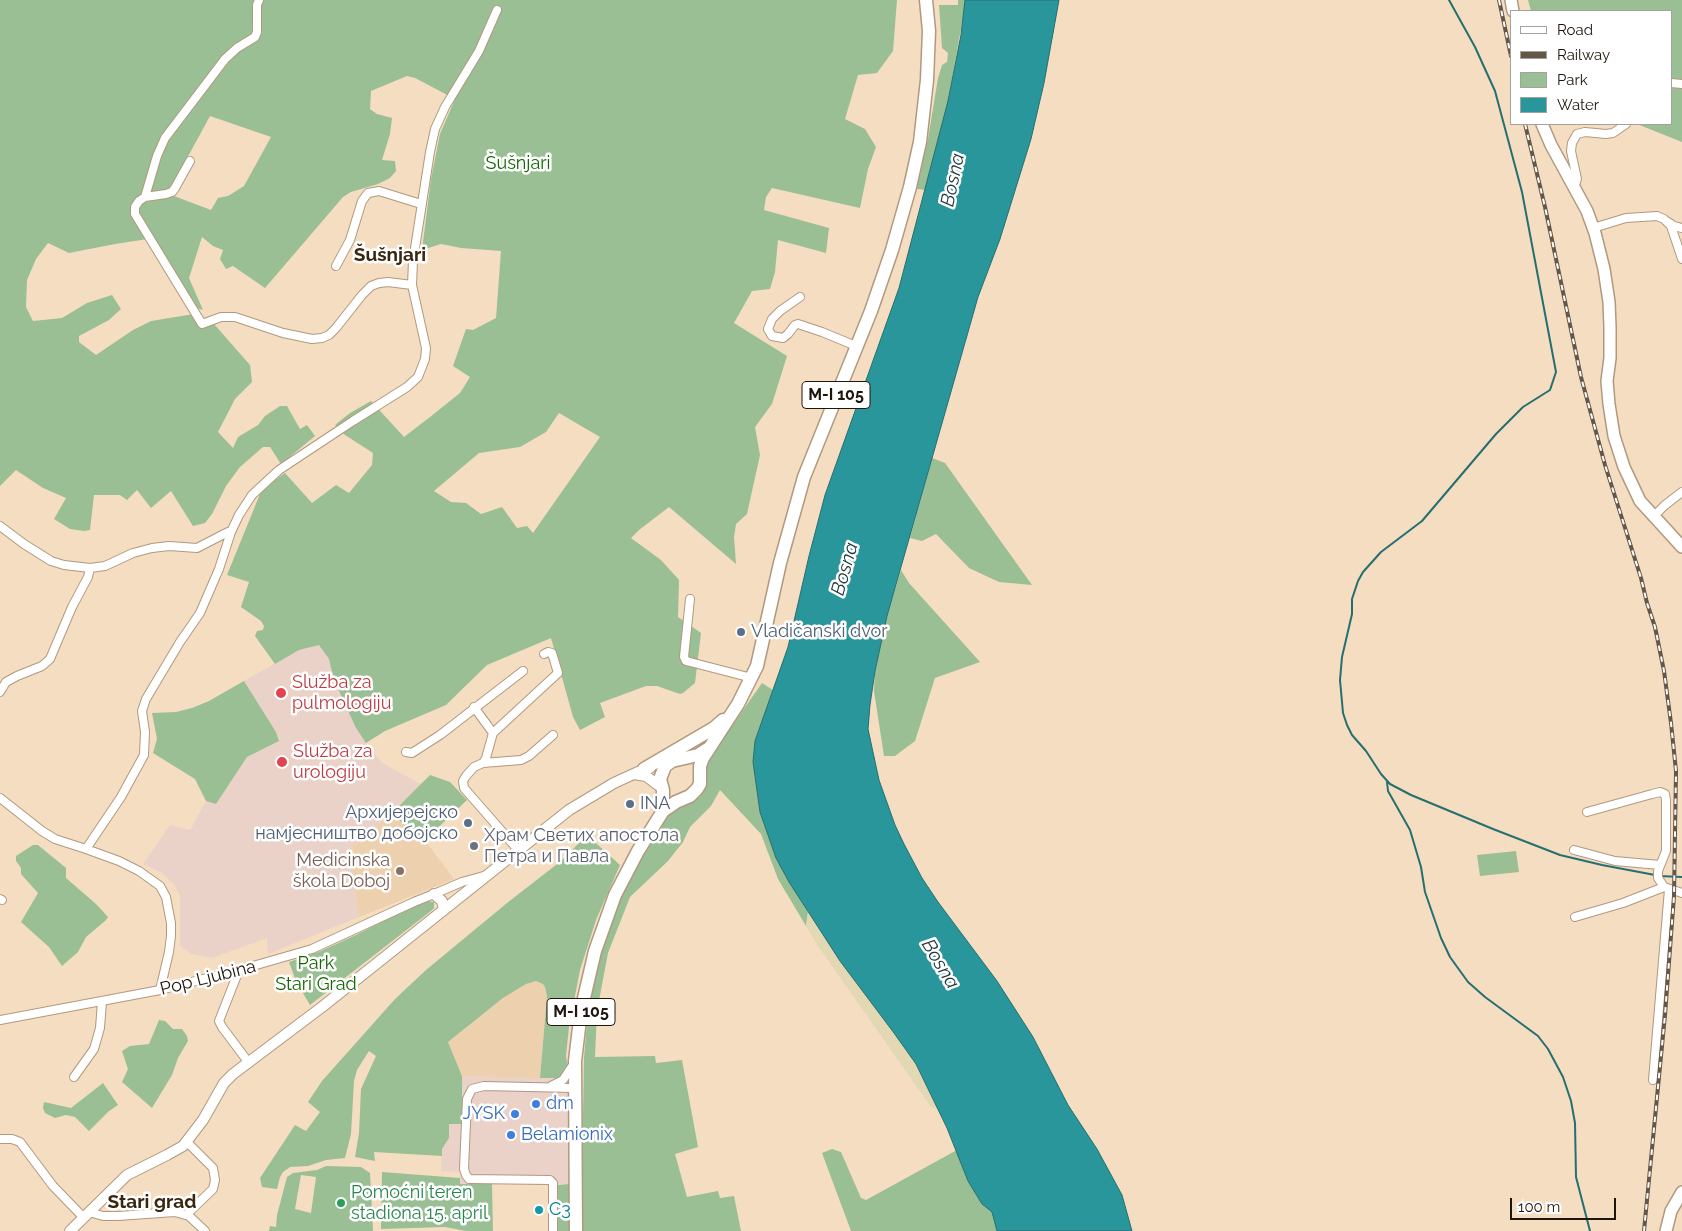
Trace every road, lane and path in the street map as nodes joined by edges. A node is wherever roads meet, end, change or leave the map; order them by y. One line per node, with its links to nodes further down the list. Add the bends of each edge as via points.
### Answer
1 (259, 0): 10 (street, via 258,32 225,59 165,138)
2 (926, 0): 19 (main road, M-I 105, via 928,80 920,142 892,250)
3 (497, 10): 11 (street, via 479,51 435,129)
4 (1542, 125): 9 (main road)
5 (1580, 125): 7 (street)
6 (1625, 125): 7 (street, via 1613,133)
7 (1577, 134): 9 (street, via 1571,151 1577,179)
8 (190, 161): 10 (street, via 172,192)
9 (1574, 188): 13 (main road)
10 (145, 197): 17 (street, via 135,207 139,222 202,324 221,317 235,317 292,336 322,338 336,328 371,286 388,282)
11 (422, 204): 16 (street, via 379,192 368,193); 17 (street)
12 (1668, 222): 13 (street, via 1651,216 1614,221); 14 (street); 15 (street)
13 (1593, 228): 21 (main road, via 1609,302 1607,381 1614,436 1632,486)
14 (1682, 228)
15 (1682, 259)
16 (336, 266)
17 (412, 285): 23 (street, via 426,348 418,377 279,470 252,495)
18 (800, 297): 19 (street, via 772,319 768,329 772,336 783,338 798,324)
19 (856, 346): 29 (main road, M-I 105, via 804,477)
20 (1682, 492): 21 (street)
21 (1653, 517): 24 (main road)
22 (0, 526): 25 (street, via 51,561)
23 (232, 532): 25 (street, via 197,548 152,548 105,566); 48 (street, via 200,613 146,699 142,711 144,755)
24 (1682, 547)
25 (90, 568): 30 (street, via 50,659 6,682)
26 (690, 599): 29 (street, via 686,661)
27 (544, 654): 33 (street, via 552,653 558,673)
28 (523, 671): 31 (street)
29 (752, 678): 32 (main road, M-I 105)
30 (0, 692)
31 (474, 707): 33 (street); 36 (street, via 440,735 412,753)
32 (731, 714): 35 (main road, M-I 105); 40 (main road, via 714,728)
33 (493, 733): 38 (street)
34 (553, 735): 38 (street, via 521,760)
35 (709, 748): 37 (main road); 41 (main road, M-I 105)
36 (406, 752)
37 (682, 759): 39 (main road); 41 (main road, via 691,762)
38 (483, 763): 50 (street, via 466,776 464,788)
39 (668, 763): 40 (street); 43 (main road, M-I 105, via 661,774)
40 (644, 769): 42 (street)
41 (699, 773): 45 (main road, M-I 105, via 698,789)
42 (628, 776): 43 (street, via 646,776); 50 (street, via 569,810)
43 (663, 789): 45 (main road, via 673,798); 46 (main road, M-I 105)
44 (0, 798): 48 (street, via 55,839)
45 (685, 798): 46 (main road, M-I 105)
46 (663, 811): 63 (main road, M-I 105, via 615,895 595,950 581,1011)
47 (1587, 812): 51 (street, via 1660,792 1665,794 1666,851)
48 (86, 849): 60 (street, via 139,871 160,886 166,897 171,936)
49 (1574, 850): 51 (street)
50 (519, 851): 52 (street)
51 (1658, 871): 53 (street)
52 (489, 875): 55 (street, Pop Ljubina); 56 (street)
53 (1666, 888): 54 (street); 58 (street); 66 (street)
54 (1682, 893)
55 (434, 894): 56 (street, via 450,893); 57 (street, via 442,902); 59 (street, Pop Ljubina, via 312,949)
56 (460, 897): 57 (street)
57 (444, 910): 64 (street)
58 (1575, 917)
59 (238, 970): 60 (street, Pop Ljubina); 64 (street, via 219,1021)
60 (160, 990): 61 (street, Pop Ljubina)
61 (102, 1002): 62 (street, Pop Ljubina); 65 (street, via 94,1049)
62 (0, 1020)
63 (575, 1061): 67 (street, via 563,1080); 68 (main road, M-I 105)
64 (249, 1063): 70 (street, via 224,1083)
65 (74, 1077)
66 (1653, 1080)
67 (550, 1087): 68 (street); 76 (street, via 484,1086 472,1089 467,1100 464,1169 469,1179 550,1180 553,1183)
68 (574, 1088): 77 (main road, M-I 105)
69 (0, 1139): 72 (street, via 20,1142 53,1186)
70 (187, 1142): 72 (street, via 127,1175); 73 (street, via 213,1168 215,1180 213,1188)
71 (1682, 1192): 78 (main road, via 1671,1211)
72 (86, 1215): 73 (street, via 176,1212); 74 (street)
73 (186, 1215): 75 (street)
74 (70, 1231)
75 (205, 1231)
76 (553, 1231)
77 (576, 1231)
78 (1666, 1231)

